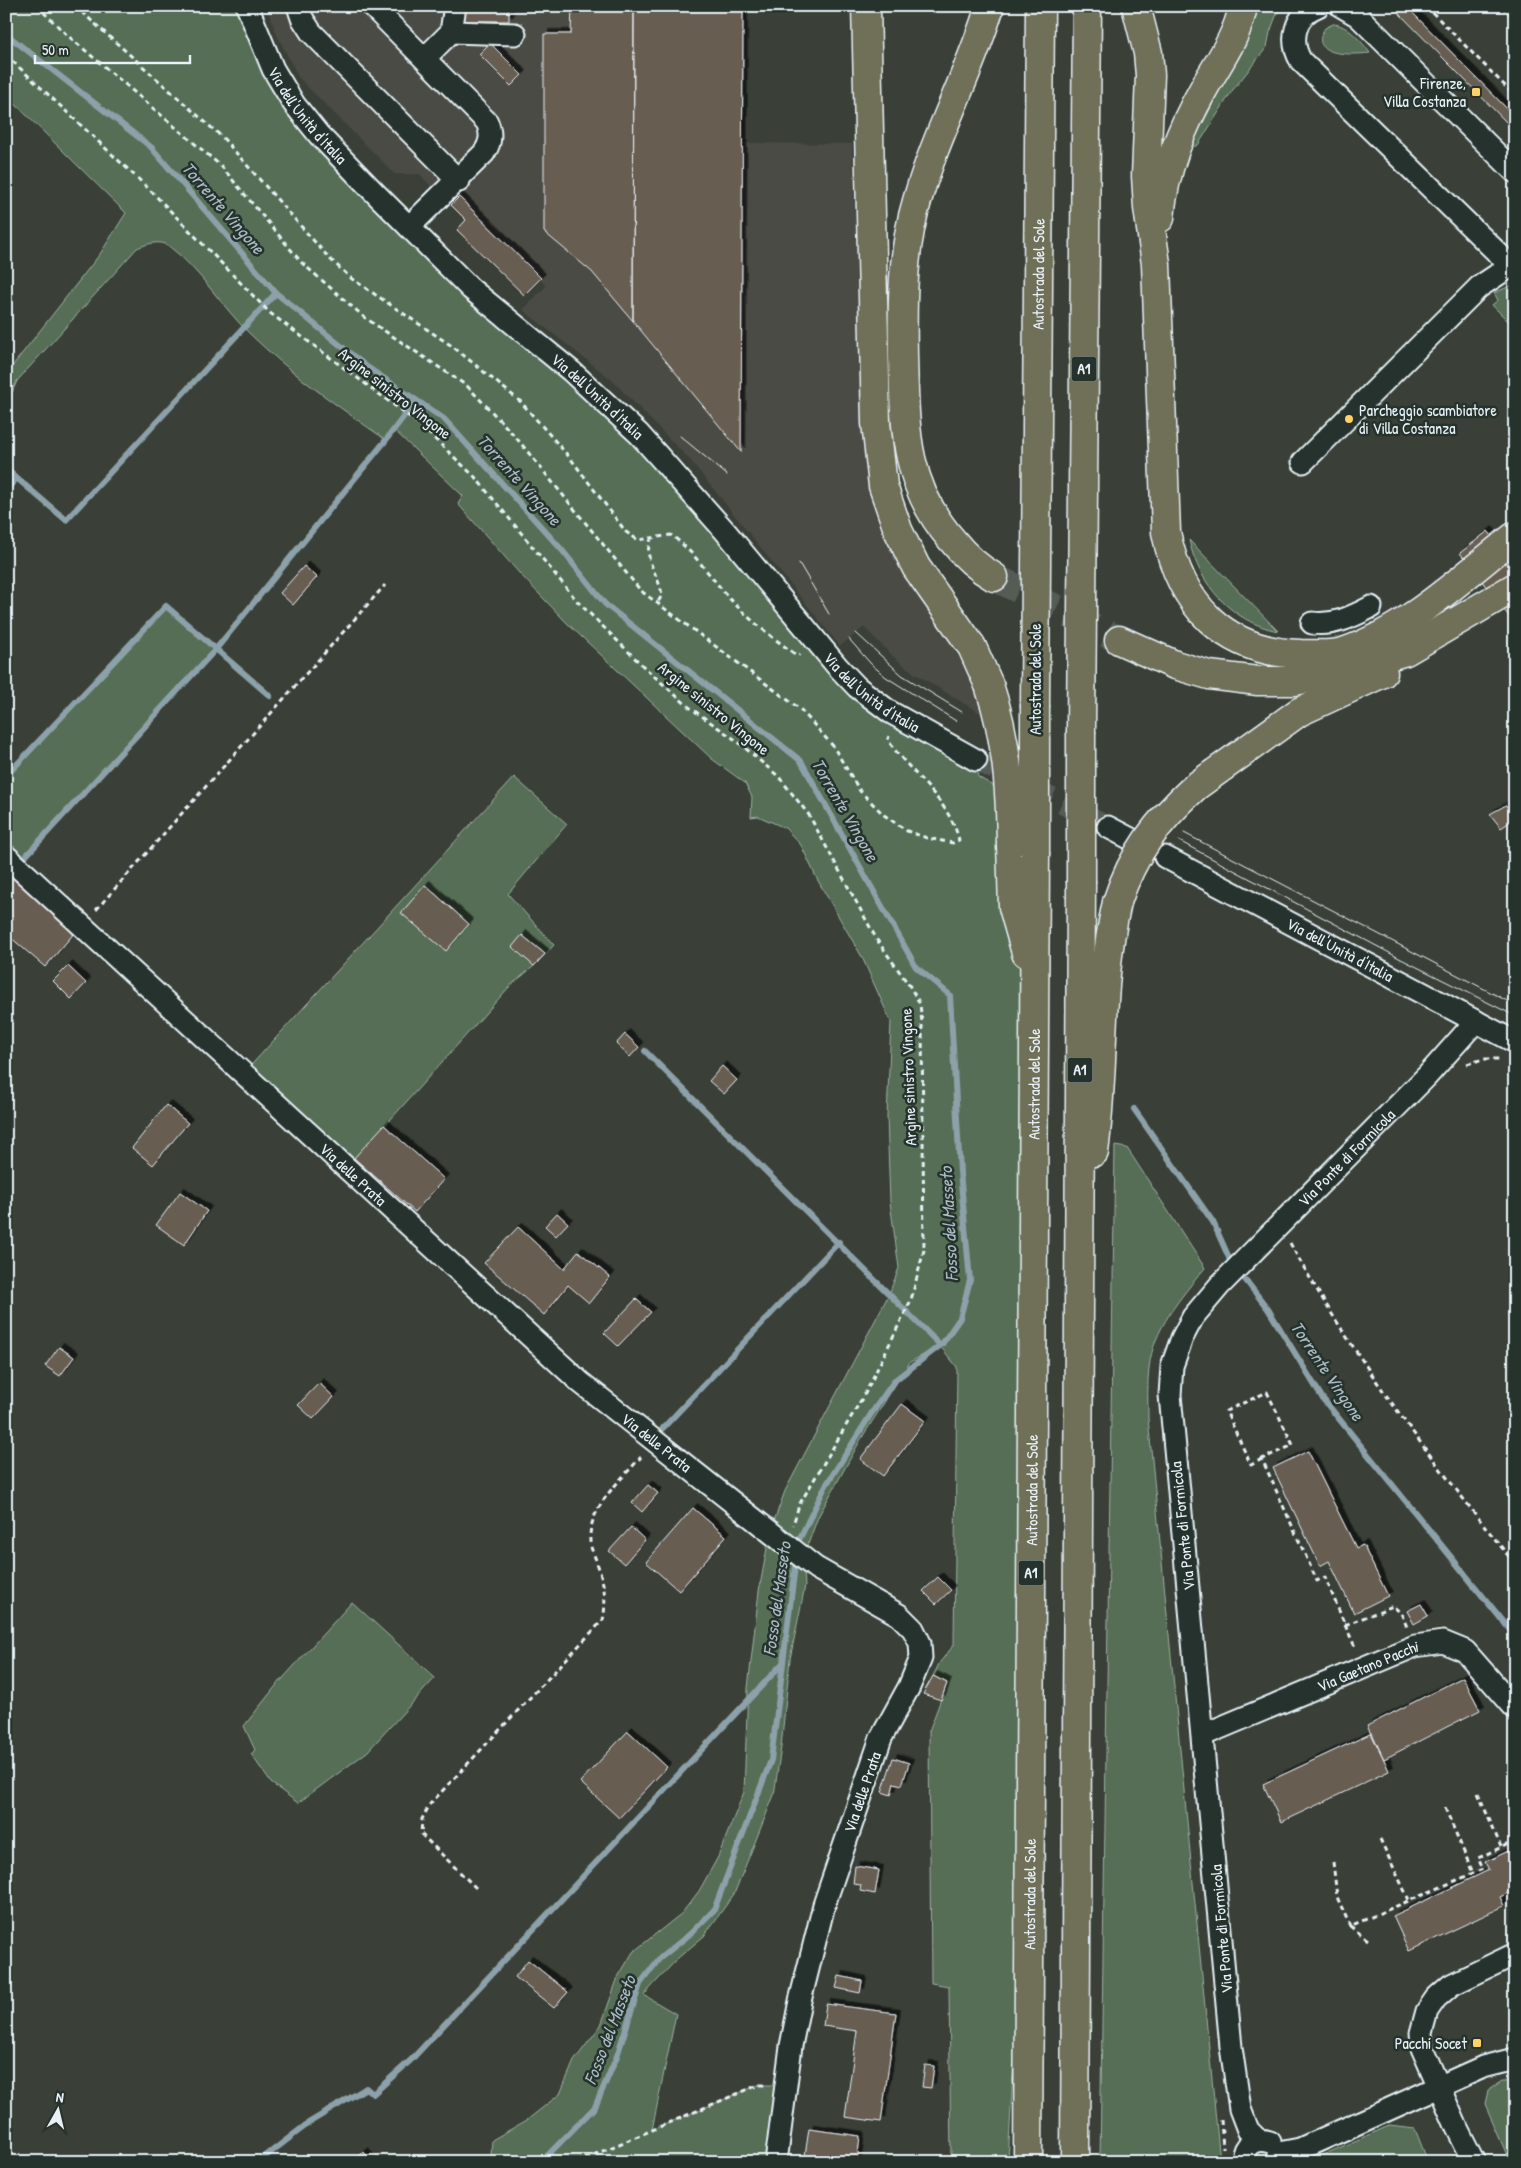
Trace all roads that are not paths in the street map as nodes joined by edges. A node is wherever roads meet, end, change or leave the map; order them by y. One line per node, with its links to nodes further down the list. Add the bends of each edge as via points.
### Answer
1 (247, 6): 18 (street, Via dell'Unità d'Italia, via 273,69 294,104 330,147)
2 (298, 6): 17 (street, via 311,32)
3 (372, 6): 15 (street)
4 (455, 6): 13 (street)
5 (866, 6): 31 (highway, bridge, via 876,423 883,486 893,519 910,555 972,647 989,685 1005,745)
6 (990, 6): 23 (highway, via 916,203 905,265 902,327 906,438 919,486 947,534 978,567)
7 (1040, 6): 31 (highway, Autostrada del Sole, bridge, via 1035,705)
8 (1087, 6): 36 (highway, A1, bridge)
9 (1136, 6): 19 (highway, via 1150,75 1146,176)
10 (1243, 6): 19 (highway, via 1234,33 1176,143 1162,202)
11 (1318, 6): 20 (street, via 1302,17 1295,30 1296,52 1301,60)
12 (1341, 6): 16 (street, via 1358,16)
13 (451, 32): 14 (street); 15 (street)
14 (515, 34)
15 (425, 58): 17 (street, via 490,128 488,147)
16 (1515, 172)
17 (459, 180): 18 (street)
18 (409, 228): 28 (street, Via dell'Unità d'Italia, via 464,282 571,371 639,434 857,687 883,707)
19 (1156, 264): 22 (highway, via 1166,532 1174,566 1186,592 1204,615 1221,629 1238,639 1276,652 1345,652 1418,612)
20 (1512, 264): 21 (street, via 1449,306)
21 (1303, 462)
22 (1515, 536)
23 (994, 577)
24 (1515, 587): 27 (highway, via 1406,651 1295,681 1258,681 1209,675 1175,665); 36 (highway, bridge, via 1414,660 1299,712 1195,787 1149,836 1135,859 1117,902 1109,936 1100,1110)
25 (1371, 607): 26 (street, via 1339,621)
26 (1312, 623)
27 (1118, 640)
28 (976, 760)
29 (1108, 827): 30 (street)
30 (1132, 839)
31 (1023, 849): 45 (highway, Autostrada del Sole / A1, via 1013,907 1035,984)
32 (6, 856): 44 (street, Via delle Prata, via 580,1382 816,1568 899,1615 913,1629 920,1642 921,1658 881,1738 824,1905 800,2001)
33 (1165, 857): 34 (street, Via dell'Unità d'Italia)
34 (1476, 1021): 35 (street, Via dell'Unità d'Italia); 38 (street, Via Ponte di Formicola, via 1427,1076 1220,1285 1198,1310 1182,1338 1172,1366 1171,1419)
35 (1509, 1051)
36 (1080, 1257): 46 (highway, A1)
37 (1515, 1708): 38 (street, Via Gaetano Pacchi, via 1465,1651 1443,1642 1415,1646)
38 (1203, 1735): 42 (street, Via Ponte di Formicola, via 1236,2080 1240,2109 1248,2130)
39 (1515, 1954): 41 (street, via 1451,1985 1427,2011 1421,2033 1422,2048)
40 (1515, 2059): 41 (street, via 1483,2067)
41 (1438, 2086): 43 (street, Via Ponte di Formicola); 48 (street)
42 (1258, 2140): 43 (street, Via Ponte di Formicola, via 1276,2147); 47 (street, via 1247,2146)
43 (1279, 2158)
44 (776, 2162)
45 (1028, 2162)
46 (1075, 2162)
47 (1244, 2162)
48 (1474, 2162)

